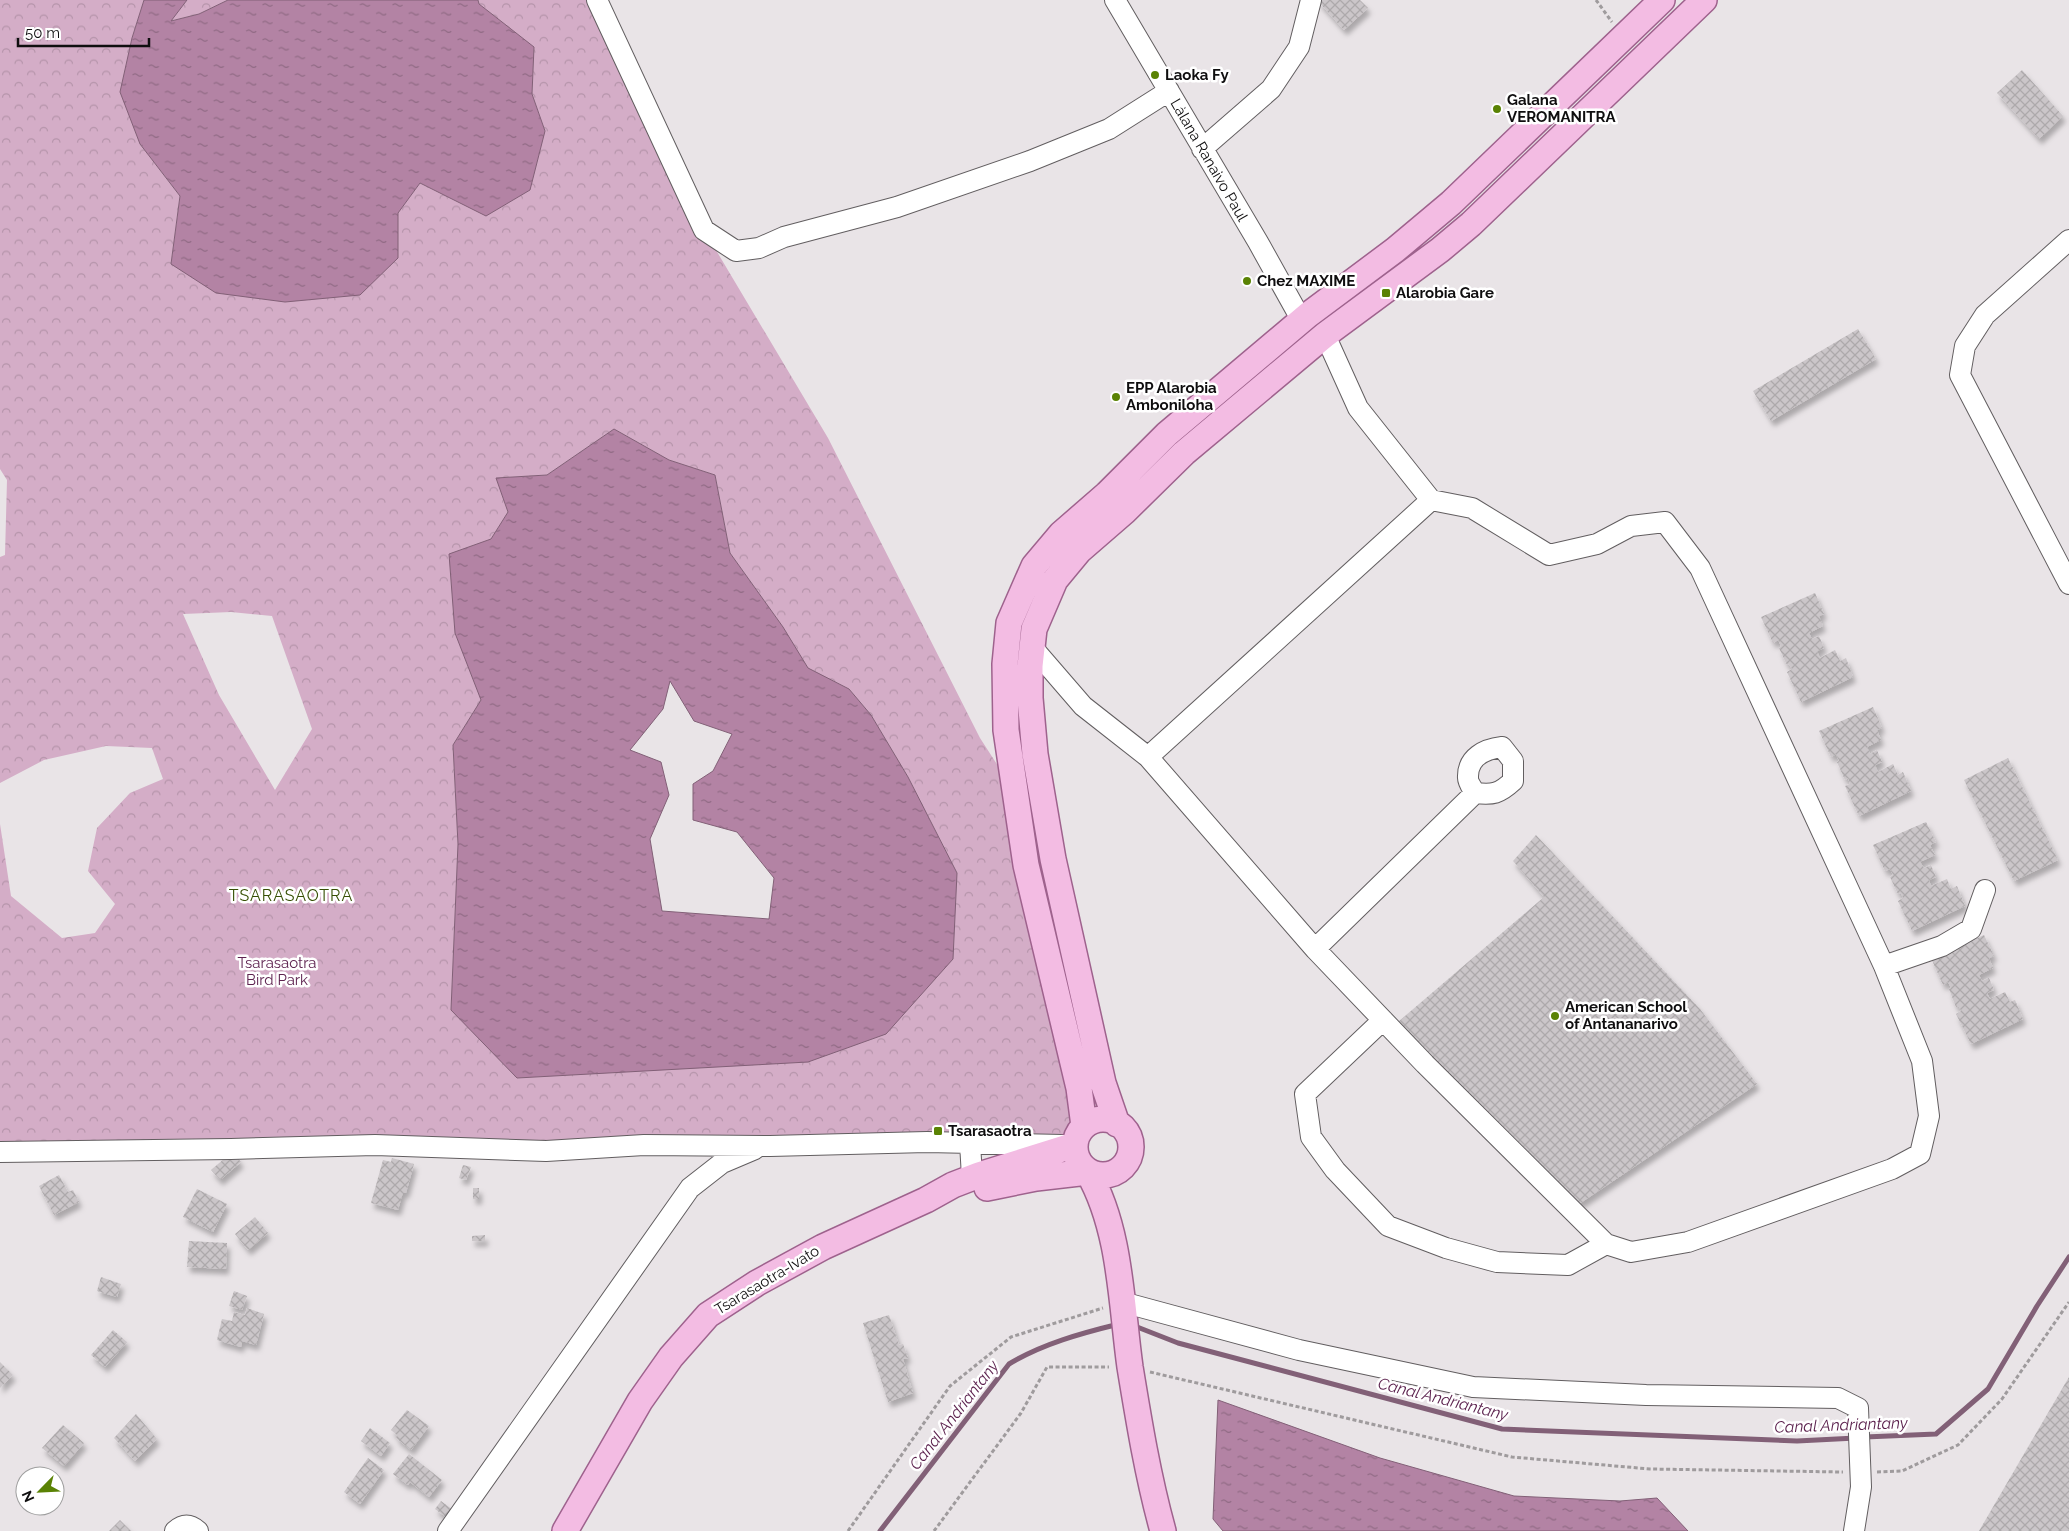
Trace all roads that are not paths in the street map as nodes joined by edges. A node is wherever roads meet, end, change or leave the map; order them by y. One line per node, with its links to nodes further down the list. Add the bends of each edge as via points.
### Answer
1 (597, 0): 6 (street, via 704,230 736,251 759,248 784,237 897,207 1030,161 1109,129)
2 (1115, 0): 6 (street, Làlana Ranaivo Paul)
3 (1311, 0): 7 (street, via 1299,47 1271,89)
4 (1662, 0): 9 (main road, via 1451,203)
5 (1704, 0): 10 (main road, via 1470,224)
6 (1169, 91): 7 (street, Làlana Ranaivo Paul)
7 (1202, 149): 9 (street, Làlana Ranaivo Paul)
8 (2069, 240): 12 (street, via 1985,315 1965,346 1960,375)
9 (1302, 321): 21 (main road, via 1167,434 1061,534 1034,566 1010,623 1005,664 1006,730 1026,863 1079,1088)
10 (1320, 339): 11 (street, via 1358,408); 13 (main road, via 1184,453 1079,552 1055,580 1034,629)
11 (1431, 500): 14 (street); 18 (street, via 1472,508 1549,555 1597,544 1631,526 1665,522 1700,568)
12 (2069, 584)
13 (1032, 647): 14 (street, via 1083,706); 20 (main road, via 1031,728 1053,859 1103,1082)
14 (1148, 757): 17 (street)
15 (1475, 793): 17 (street)
16 (1985, 890): 18 (street, via 1971,929 1942,946)
17 (1315, 949): 19 (street)
18 (1884, 966): 30 (street, via 1922,1061 1929,1116 1920,1154 1892,1169 1688,1242 1631,1252)
19 (1383, 1020): 30 (street); 30 (street, via 1305,1094 1311,1138 1335,1170 1388,1226 1446,1248 1498,1262 1568,1265)
20 (1117, 1124): 21 (main road, via 1109,1119 1092,1121); 25 (main road, via 1124,1129 1131,1146 1127,1163)
21 (1080, 1136): 22 (street); 26 (main road, via 1078,1160); 27 (main road)
22 (970, 1143): 23 (street); 27 (street)
23 (764, 1145): 24 (street, via 644,1144 546,1151 375,1145); 34 (street, via 722,1163 690,1188)
24 (0, 1152)
25 (1121, 1170): 26 (main road, via 1105,1175); 29 (main road)
26 (1088, 1172): 28 (main road, via 1015,1181); 29 (main road)
27 (972, 1177): 28 (main road)
28 (926, 1200): 35 (main road, Tsarasaotra-Ivato, via 824,1247 757,1283 708,1315 671,1357 640,1401)
29 (1109, 1221): 31 (main road)
30 (1606, 1244)
31 (1122, 1302): 36 (main road, via 1147,1463); 37 (street, via 1299,1350 1473,1387 1646,1395 1838,1398 1858,1408 1861,1487)
32 (175, 1531): 33 (street, via 185,1525)
33 (198, 1531)
34 (448, 1531)
35 (565, 1531)
36 (1163, 1531)
37 (1854, 1531)

